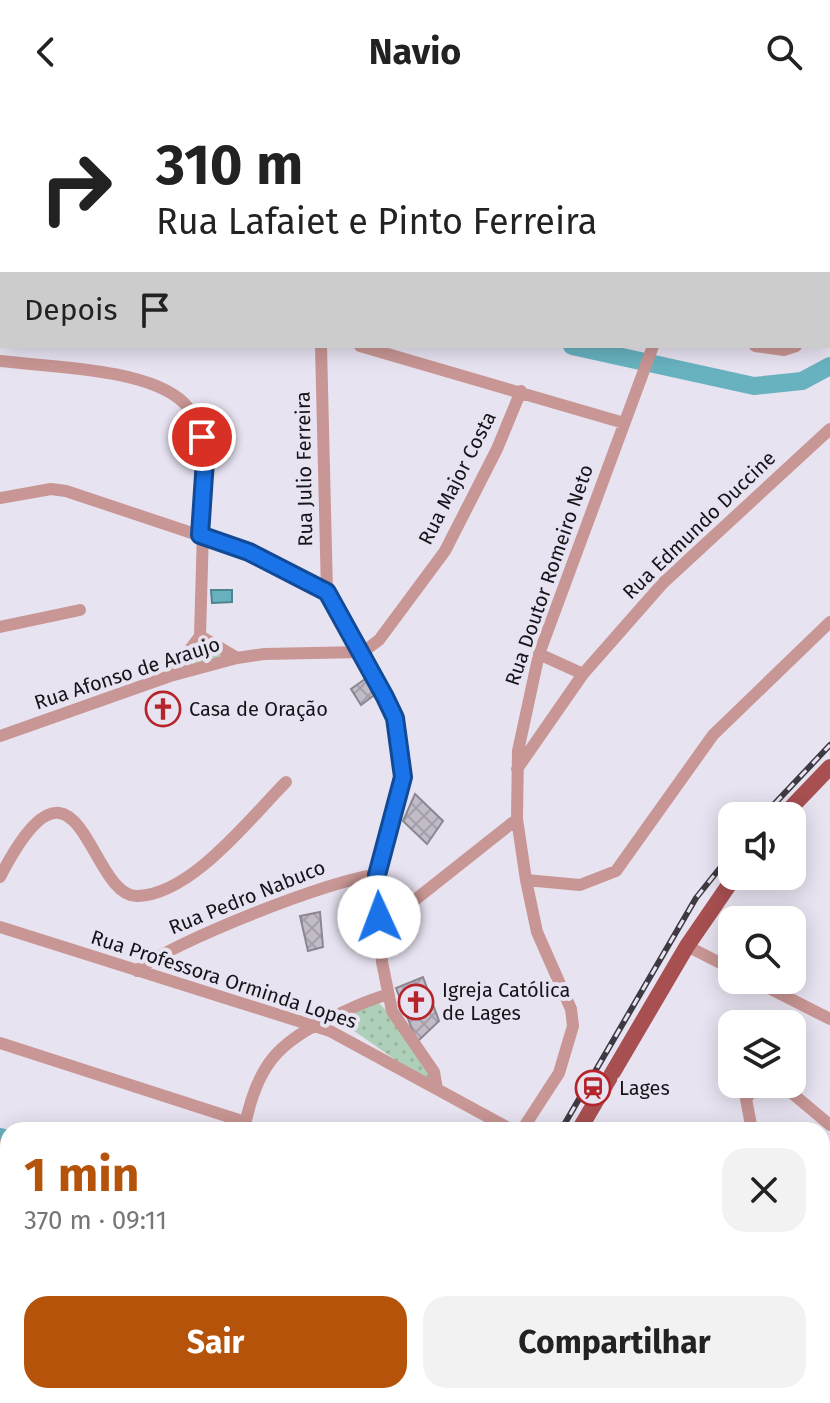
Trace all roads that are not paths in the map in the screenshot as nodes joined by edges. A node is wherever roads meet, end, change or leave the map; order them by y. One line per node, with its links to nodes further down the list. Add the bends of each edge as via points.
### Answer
1 (321, 348): 12 (street, Rua Julio Ferreira)
2 (367, 348): 7 (street)
3 (652, 348): 8 (street, Rua Doutor Romeiro Neto)
4 (770, 348): 5 (street)
5 (790, 348)
6 (0, 361): 11 (street, via 160,386 186,404 202,437 205,460)
7 (521, 391): 8 (street); 17 (street, Rua Major Costa, via 445,551 379,640)
8 (624, 423): 18 (street, Rua Doutor Romeiro Neto)
9 (830, 429): 20 (street, Rua Edmundo Duccine, via 663,583)
10 (0, 498): 11 (street, via 66,491)
11 (200, 535): 12 (street, via 249,552); 16 (street)
12 (327, 592): 17 (street, via 342,625)
13 (80, 610): 15 (street)
14 (830, 622): 30 (street, via 713,735 616,871 580,885)
15 (0, 627)
16 (200, 636): 19 (street); 21 (street)
17 (363, 652): 19 (street, Rua Afonso de Araujo); 28 (street, via 395,718 401,750 400,796)
18 (539, 654): 20 (street); 24 (street, Rua Doutor Romeiro Neto)
19 (237, 658): 21 (street, Rua Afonso de Araujo)
20 (583, 674): 24 (street, Rua Edmundo Duccine)
21 (170, 676): 22 (street, Rua Afonso de Araujo)
22 (0, 736)
23 (830, 767): 26 (main road)
24 (516, 770): 27 (street, Rua Doutor Romeiro Neto)
25 (286, 782): 29 (street, via 206,862 162,890 136,897 125,894 82,828 60,815 35,822)
26 (796, 802)
27 (517, 819): 30 (street, Rua Doutor Romeiro Neto); 32 (street, via 406,907)
28 (377, 875): 32 (street); 36 (street, Rua Pedro Nabuco, via 345,880 230,925 159,955)
29 (0, 877)
30 (526, 880): 48 (street, Rua Doutor Romeiro Neto, via 537,932 571,1009 573,1026 559,1073)
31 (725, 890): 34 (main road)
32 (379, 917): 38 (street)
33 (0, 927): 36 (street, Rua Professora Orminda Lopes)
34 (687, 946): 35 (street); 49 (main road)
35 (718, 962)
36 (137, 971): 40 (street, Rua Professora Orminda Lopes)
37 (781, 994): 39 (street)
38 (387, 995): 40 (street); 42 (street, via 397,1020 434,1072)
39 (830, 1019)
40 (313, 1025): 42 (street, Rua Professora Orminda Lopes); 46 (street, via 269,1060)
41 (0, 1043): 45 (street)
42 (437, 1089): 47 (street, Rua Professora Orminda Lopes)
43 (747, 1098): 50 (street)
44 (798, 1098): 51 (street)
45 (233, 1122)
46 (246, 1122)
47 (497, 1122)
48 (527, 1122)
49 (584, 1122)
50 (750, 1122)
51 (826, 1122)

